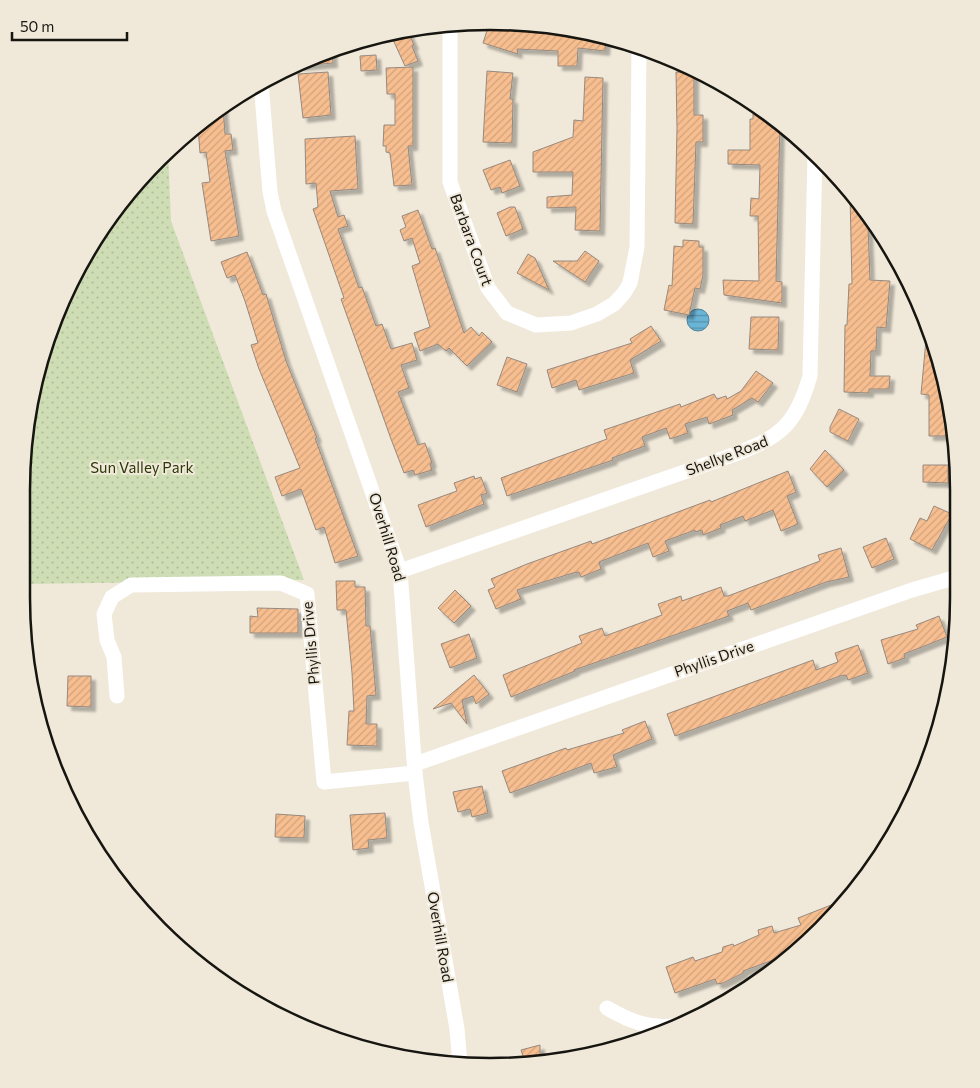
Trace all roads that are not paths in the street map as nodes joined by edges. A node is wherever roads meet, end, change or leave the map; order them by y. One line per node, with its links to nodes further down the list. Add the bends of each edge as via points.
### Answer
1 (450, 32): 2 (street, Barbara Court, via 450,182 488,288 507,313 536,325 571,323 604,310 624,293 630,282 637,247)
2 (639, 54)
3 (262, 91): 5 (street, Overhill Road, via 274,211)
4 (815, 165): 5 (street, Shellye Road, via 810,376 805,394 785,427 771,439 730,456)
5 (400, 571): 8 (street, Overhill Road)
6 (950, 579): 8 (street, Phyllis Drive)
7 (117, 696): 8 (street, Phyllis Drive, via 114,657 107,640 104,614 112,597 131,585 281,583 307,594 324,782)
8 (415, 768): 11 (street, Overhill Road, via 425,852)
9 (607, 1008): 10 (street, via 635,1022)
10 (658, 1026)
11 (459, 1057)

